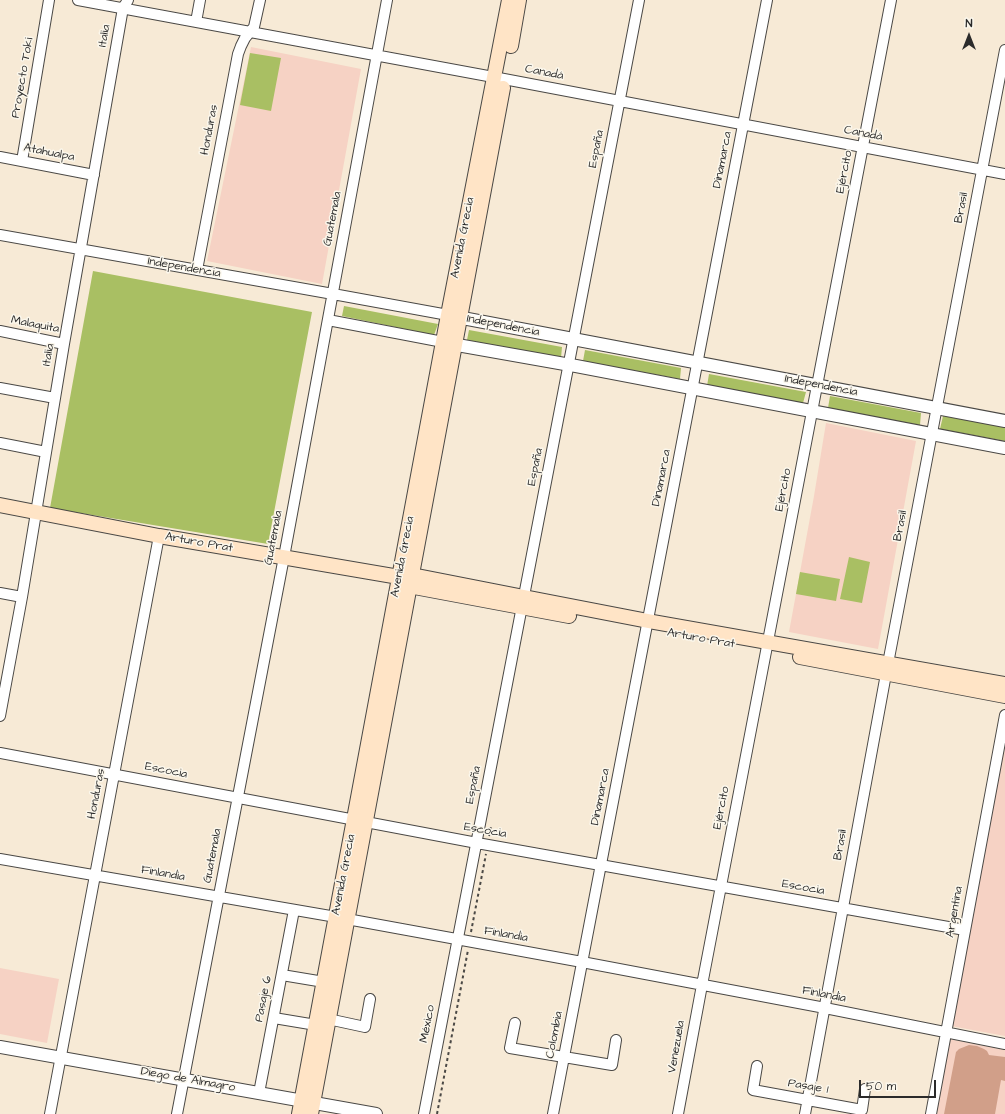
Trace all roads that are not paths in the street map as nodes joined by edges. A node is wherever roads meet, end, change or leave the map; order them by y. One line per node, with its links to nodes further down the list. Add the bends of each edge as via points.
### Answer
1 (49, 0): 21 (street, Proyecto Toki)
2 (78, 0): 11 (street, Canadá)
3 (200, 0): 12 (street)
4 (260, 0): 13 (street, Honduras)
5 (387, 0): 15 (street, Guatemala)
6 (509, 0): 16 (main road, Avenida Grecia)
7 (519, 0): 16 (main road, Avenida Grecia)
8 (639, 0): 17 (street, España)
9 (767, 0): 18 (street, Dinamarca)
10 (891, 0): 19 (street, Ejército)
11 (126, 4): 12 (street, Canadá); 24 (street, Italia)
12 (196, 22): 13 (street, Canadá)
13 (251, 32): 15 (street, Canadá); 27 (street, Honduras, via 245,38 238,54)
14 (1005, 50): 22 (street, Brasil)
15 (377, 55): 16 (street, Canadá); 28 (street, Guatemala)
16 (500, 78): 17 (street, Canadá); 29 (main road, Avenida Grecia)
17 (620, 101): 18 (street, Canadá); 32 (street, España)
18 (743, 124): 19 (street, Canadá); 35 (street, Dinamarca)
19 (863, 147): 22 (street, Canadá); 37 (street, Ejército)
20 (0, 157): 21 (street, Atahualpa)
21 (22, 161): 24 (street, Atahualpa)
22 (982, 170): 23 (street, Canadá); 41 (street, Brasil)
23 (1005, 174)
24 (94, 175): 26 (street, Italia)
25 (0, 235): 26 (street, Independencia)
26 (81, 250): 27 (street, Independencia); 34 (street, Italia)
27 (197, 270): 28 (street, Independencia)
28 (333, 294): 29 (street, Independencia); 30 (street, Guatemala)
29 (454, 316): 32 (street, Independencia); 33 (main road, Avenida Grecia)
30 (328, 320): 33 (street); 51 (street, Guatemala)
31 (0, 331): 34 (street, Malaquita)
32 (574, 339): 35 (street, Independencia); 36 (street, España)
33 (449, 343): 36 (street); 52 (main road, Avenida Grecia)
34 (64, 344): 40 (street, Italia)
35 (697, 362): 37 (street, Independencia); 39 (street, Dinamarca)
36 (569, 365): 39 (street); 55 (street, España)
37 (817, 385): 41 (street, Independencia); 42 (street, Ejército)
38 (0, 388): 40 (street)
39 (692, 388): 42 (street); 56 (street, Dinamarca)
40 (55, 398): 47 (street, Italia)
41 (937, 408): 43 (street, Independencia); 44 (street, Brasil)
42 (812, 411): 44 (street); 57 (street, Ejército)
43 (1005, 421)
44 (932, 434): 46 (street); 58 (street, Brasil)
45 (0, 443): 47 (street)
46 (1005, 448)
47 (46, 452): 49 (street, Italia)
48 (0, 505): 49 (main road, Arturo Prat)
49 (36, 512): 50 (main road, Arturo Prat); 54 (street, Italia)
50 (159, 536): 51 (main road, Arturo Prat); 65 (street, Honduras)
51 (284, 557): 52 (main road, Arturo Prat); 66 (street, Guatemala)
52 (407, 579): 55 (main road, Arturo Prat); 67 (main road, Avenida Grecia)
53 (0, 593): 54 (street)
54 (22, 597): 61 (street, Italia)
55 (523, 602): 56 (main road, Arturo Prat); 68 (street, España)
56 (647, 625): 57 (main road, Arturo Prat); 70 (street, Dinamarca)
57 (767, 647): 58 (main road, Arturo Prat); 72 (street, Ejército)
58 (887, 668): 59 (main road, Arturo Prat); 60 (main road, Arturo Prat); 74 (street, Brasil)
59 (1005, 684)
60 (1005, 696)
61 (1, 700): 63 (street, Italia)
62 (1005, 715): 77 (street, Argentina)
63 (0, 716)
64 (0, 753): 65 (street, Escocia)
65 (114, 774): 66 (street, Escocia); 71 (street, Honduras)
66 (237, 798): 67 (street, Escocia); 73 (street, Guatemala)
67 (360, 821): 68 (street, Escocia); 76 (main road, Avenida Grecia)
68 (476, 843): 70 (street, Escocia); 78 (street, España)
69 (0, 859): 71 (street, Finlandia)
70 (601, 865): 72 (street, Escocia); 79 (street, Dinamarca)
71 (95, 876): 73 (street, Finlandia); 93 (street, Honduras)
72 (720, 886): 74 (street, Escocia); 82 (street, Ejército)
73 (218, 897): 75 (street, Finlandia); 95 (street, Guatemala)
74 (843, 908): 77 (street, Escocia); 84 (street, Brasil)
75 (294, 910): 76 (street, Finlandia); 80 (street, Pasaje 6)
76 (342, 918): 78 (street, Finlandia); 81 (main road, Avenida Grecia); 86 (main road, Avenida Grecia)
77 (965, 930): 88 (street, Argentina)
78 (458, 939): 79 (street, Finlandia); 103 (street, México)
79 (582, 962): 82 (street, Finlandia); 92 (street, Colombia)
80 (282, 975): 81 (street); 85 (street, Pasaje 6)
81 (324, 982): 86 (main road, Avenida Grecia)
82 (702, 985): 84 (street, Finlandia); 105 (street, Venezuela)
83 (370, 999): 86 (street, via 365,1027)
84 (824, 1008): 88 (street, Finlandia); 98 (street, Brasil)
85 (274, 1018): 86 (street); 97 (street, Pasaje 6)
86 (322, 1022): 99 (main road, Avenida Grecia)
87 (515, 1023): 92 (street, via 510,1048)
88 (947, 1032): 90 (street, Finlandia); 107 (street, Argentina)
89 (616, 1040): 92 (street, via 612,1065)
90 (1005, 1044)
91 (0, 1048): 93 (street, Diego de Almagro)
92 (564, 1057): 104 (street, Colombia)
93 (61, 1058): 95 (street, Diego de Almagro); 100 (street, Honduras)
94 (757, 1066): 98 (street, Pasaje 1, via 753,1090)
95 (183, 1080): 97 (street, Diego de Almagro); 101 (street, Guatemala)
96 (865, 1089): 98 (street, Pasaje 1, via 862,1110)
97 (259, 1093): 99 (street, Diego de Almagro)
98 (808, 1100): 106 (street, Brasil)
99 (306, 1108): 102 (street, Diego de Almagro)
100 (50, 1114)
101 (176, 1114)
102 (376, 1114)
103 (424, 1114)
104 (553, 1114)
105 (678, 1114)
106 (805, 1114)
107 (931, 1114)

